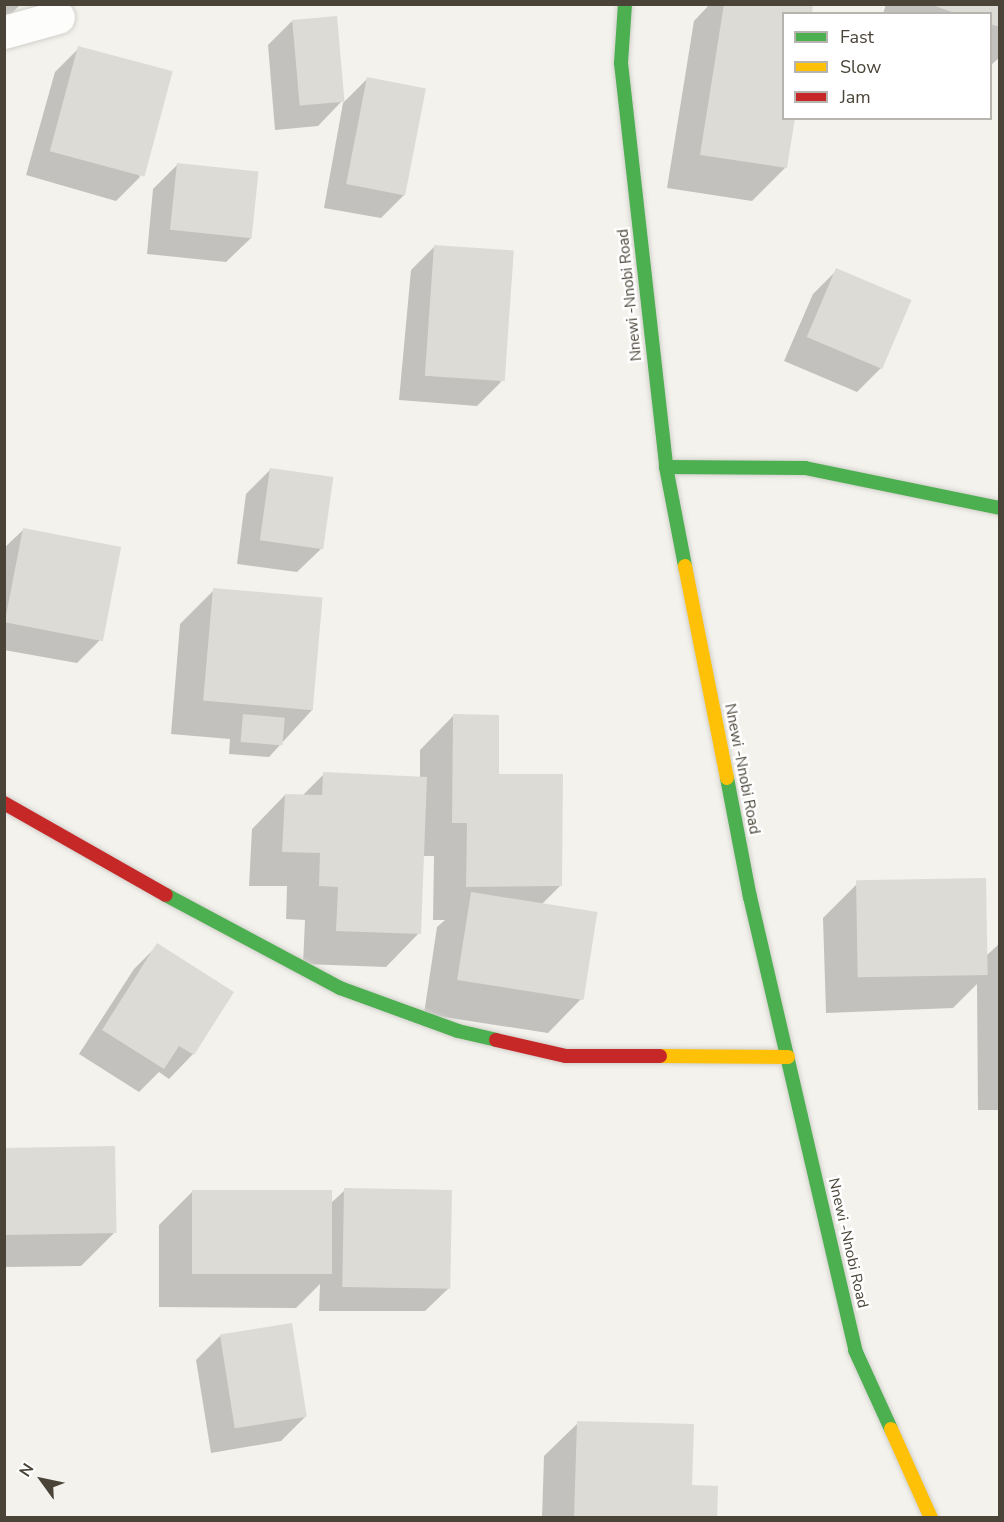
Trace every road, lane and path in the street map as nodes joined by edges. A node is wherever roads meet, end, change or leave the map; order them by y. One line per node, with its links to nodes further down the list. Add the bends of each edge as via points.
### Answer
1 (625, 4): 4 (main road, Nnewi -Nnobi Road, via 621,63)
2 (58, 17): 3 (street)
3 (4, 32)
4 (666, 467): 5 (main road, via 805,468); 7 (main road, Nnewi -Nnobi Road, via 750,897)
5 (999, 508)
6 (4, 803): 7 (main road, via 320,978 458,1032 566,1056)
7 (788, 1058): 8 (main road, Nnewi -Nnobi Road, via 855,1350)
8 (931, 1518)

